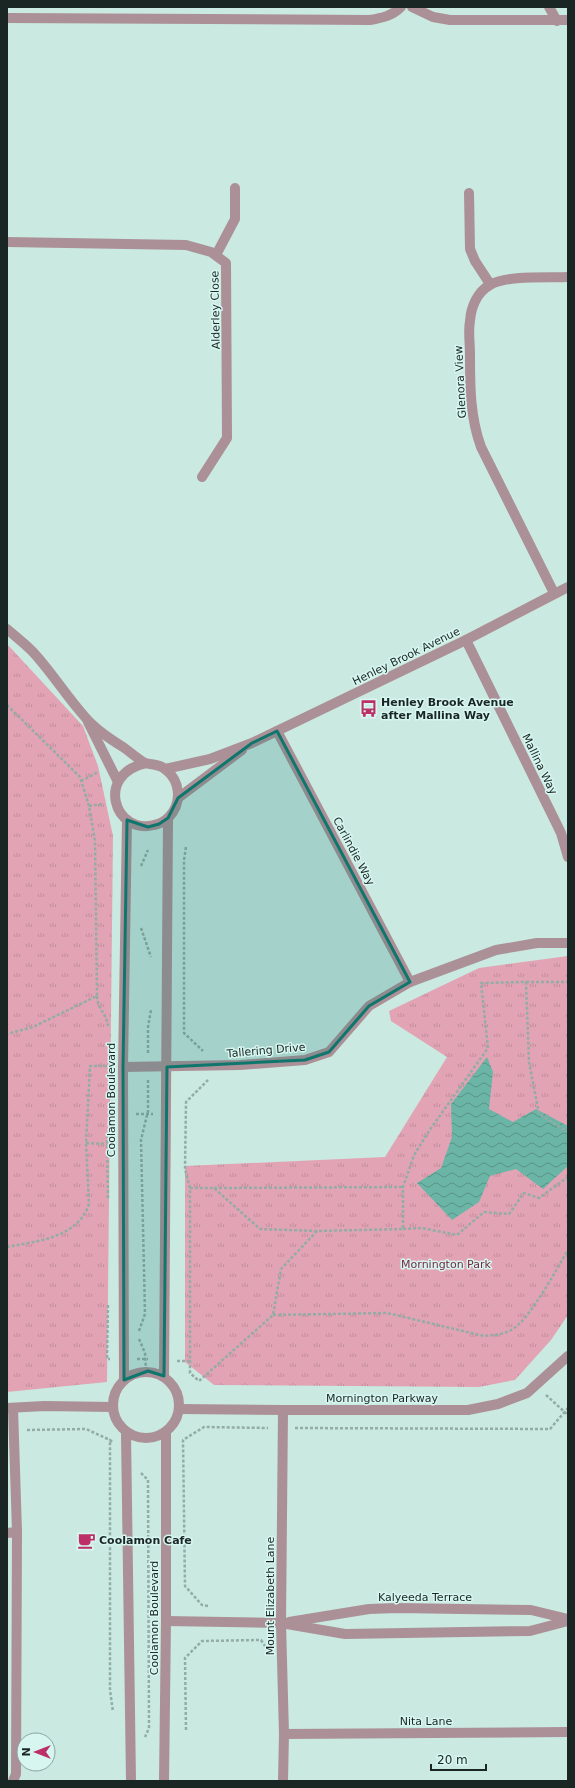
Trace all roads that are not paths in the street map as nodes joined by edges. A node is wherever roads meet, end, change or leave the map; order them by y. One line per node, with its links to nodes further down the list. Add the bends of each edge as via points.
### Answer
1 (401, 7): 4 (street, via 387,17 370,20)
2 (412, 7): 6 (street, via 433,17 450,20)
3 (549, 7): 6 (street)
4 (7, 18)
5 (568, 20): 6 (street)
6 (557, 21)
7 (235, 188): 10 (street, via 235,219)
8 (469, 193): 12 (street, via 470,249)
9 (7, 242): 10 (street, Alderley Close, via 186,245)
10 (216, 255): 13 (street, Alderley Close, via 226,263 227,438)
11 (568, 277): 12 (street, via 504,279)
12 (490, 284): 15 (street, Glenora View, via 479,293 470,321 470,396 475,431 481,448)
13 (202, 477)
14 (568, 587): 15 (street, Henley Brook Avenue)
15 (554, 593): 17 (street, Henley Brook Avenue)
16 (7, 629): 18 (street, via 32,652)
17 (466, 640): 19 (street, Henley Brook Avenue); 27 (street, Mallina Way, via 561,833)
18 (86, 718): 21 (street, via 113,741); 23 (street)
19 (277, 731): 20 (street, Henley Brook Avenue); 29 (street, Carlindie Way)
20 (252, 743): 22 (street, Henley Brook Avenue, via 210,759); 24 (street, Henley Brook Avenue)
21 (146, 763): 22 (street, via 156,764); 23 (street, via 134,765 124,772)
22 (165, 769): 24 (street, via 173,777)
23 (118, 782): 26 (street, via 116,802)
24 (178, 798): 25 (street, via 175,809)
25 (168, 818): 26 (street, via 148,827); 31 (street)
26 (127, 820): 30 (street, Coolamon Boulevard)
27 (568, 857)
28 (568, 943): 29 (street, Tallering Drive, via 537,943 496,950)
29 (410, 982): 31 (street, Tallering Drive, via 369,1006 329,1052 305,1060)
30 (123, 1067): 31 (street, Tallering Drive); 34 (street, Coolamon Boulevard)
31 (167, 1067): 33 (street)
32 (568, 1357): 38 (street, Mornington Parkway, via 527,1393 498,1404 468,1410)
33 (164, 1376): 34 (street, via 146,1372 131,1375); 37 (street, via 177,1390)
34 (124, 1380): 35 (street, via 116,1392)
35 (113, 1407): 36 (street); 40 (street, via 119,1424)
36 (10, 1408): 41 (street, via 14,1430)
37 (180, 1409): 38 (street, Mornington Parkway); 39 (street, via 178,1418)
38 (283, 1410): 44 (street, Mount Elizabeth Lane)
39 (166, 1432): 40 (street, via 150,1438); 43 (street, Coolamon Boulevard)
40 (126, 1433): 49 (street)
41 (12, 1533): 45 (street)
42 (568, 1620): 44 (street, Kalyeeda Terrace, via 531,1610 397,1608); 44 (street, Kalyeeda Terrace, via 530,1631 345,1634)
43 (166, 1622): 44 (street, Kalyeeda Terrace); 50 (street, Coolamon Boulevard)
44 (281, 1623): 47 (street, Mount Elizabeth Lane)
45 (12, 1695): 48 (street, via 16,1774)
46 (568, 1732): 47 (street, Nita Lane)
47 (284, 1734): 51 (street, Mount Elizabeth Lane)
48 (13, 1781)
49 (131, 1781)
50 (164, 1781)
51 (283, 1781)

